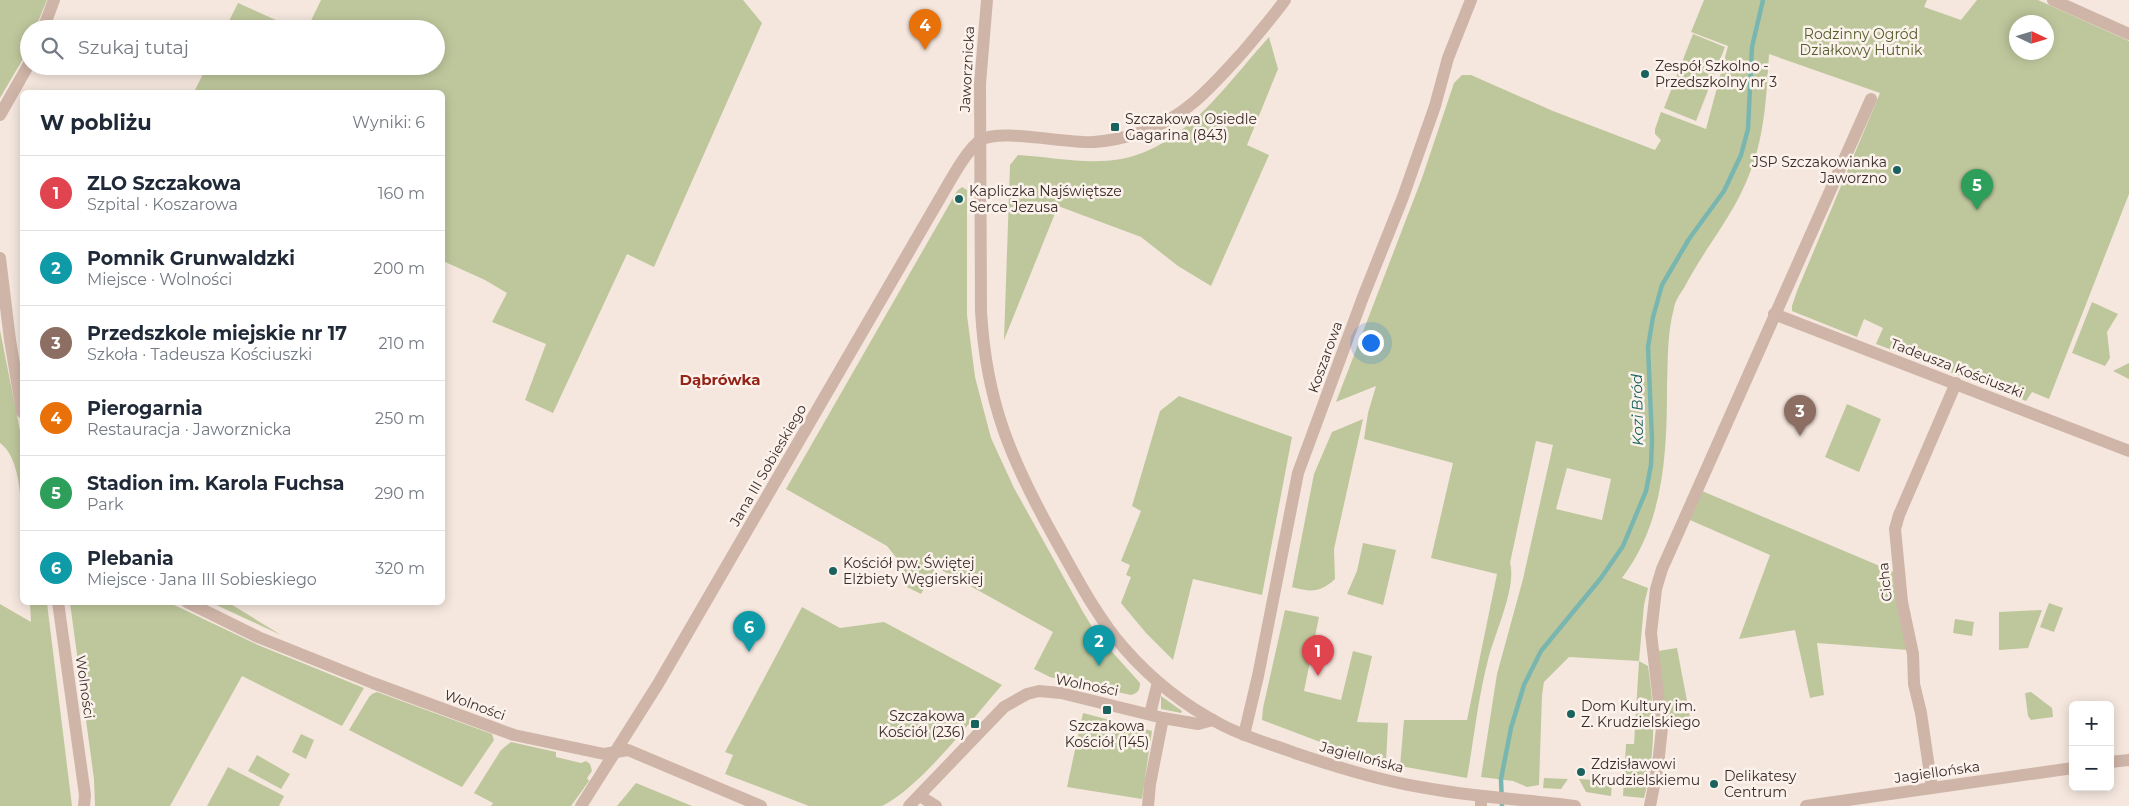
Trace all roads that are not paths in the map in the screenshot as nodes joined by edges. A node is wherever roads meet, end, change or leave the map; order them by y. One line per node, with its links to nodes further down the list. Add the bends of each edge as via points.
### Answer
1 (54, 0): 6 (street)
2 (987, 0): 11 (street, Jaworznicka, via 980,84)
3 (1285, 0): 11 (street, via 1208,90 1167,121 1143,132 1095,142 1013,136 990,136)
4 (1471, 0): 22 (street, Koszarowa, via 1448,58 1403,197 1298,473)
5 (2053, 0): 7 (street)
6 (46, 20)
7 (2129, 34)
8 (23, 75): 10 (street)
9 (1871, 99): 13 (street)
10 (0, 115)
11 (980, 140): 19 (street, Jaworznicka, via 983,346 1000,422 1019,471 1088,596 1124,648); 23 (street, Jana III Sobieskiego, via 941,197)
12 (0, 258): 15 (street)
13 (1774, 314): 14 (street, Tadeusza Kościuszki); 38 (street, via 1670,550 1656,589 1651,632 1662,728)
14 (1956, 383): 16 (street, Tadeusza Kościuszki); 27 (street, Cicha, via 1895,529 1903,610 1912,647 1914,684)
15 (20, 400)
16 (2129, 451)
17 (58, 605): 31 (street, Wolności)
18 (193, 605): 23 (street, Wolności, via 258,637 364,680 514,735 604,754)
19 (1158, 682): 20 (street); 21 (street, Jagiellońska)
20 (1156, 716): 21 (street, Wolności, via 1198,724); 28 (street, Wolności, via 1061,693 1026,694 1004,707); 36 (street)
21 (1213, 720): 22 (street, Jagiellońska)
22 (1244, 735): 29 (street, Jagiellońska, via 1381,779)
23 (617, 752): 32 (street, Jana III Sobieskiego); 33 (street, Wolności, via 628,750)
24 (2129, 760): 25 (street)
25 (2114, 762)
26 (2069, 769): 27 (street, Jagiellońska)
27 (1932, 788): 39 (street, Jagiellońska)
28 (920, 796): 34 (street, Wolności); 35 (street)
29 (1483, 799): 30 (street, Jagiellońska)
30 (1528, 803): 37 (street, Jagiellońska)
31 (84, 806)
32 (581, 806)
33 (761, 806)
34 (909, 806)
35 (936, 806)
36 (1148, 806)
37 (1575, 806)
38 (1650, 806)
39 (1806, 806)

